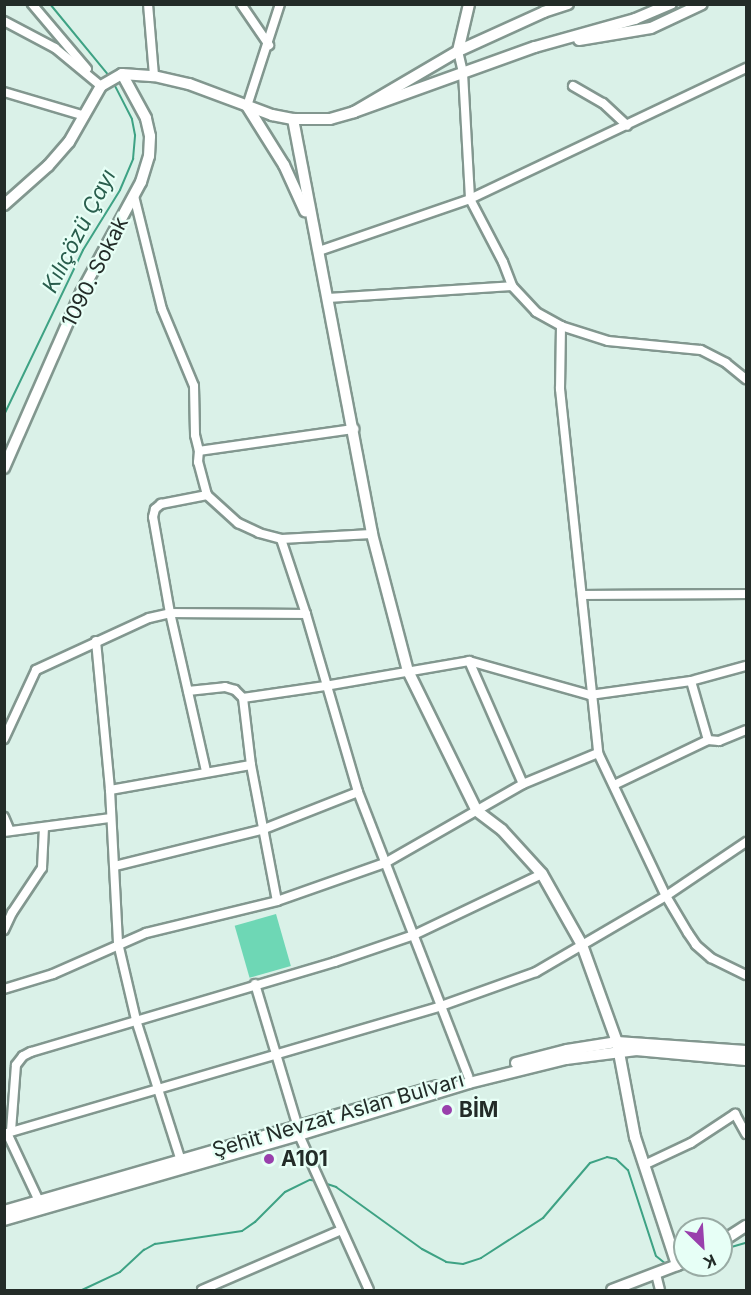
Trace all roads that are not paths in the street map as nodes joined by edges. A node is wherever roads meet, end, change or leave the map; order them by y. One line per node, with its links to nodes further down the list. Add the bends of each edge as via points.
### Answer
1 (32, 4): 18 (street)
2 (148, 4): 17 (street)
3 (241, 4): 12 (street)
4 (280, 4): 12 (street)
5 (469, 4): 13 (street)
6 (568, 4): 9 (street)
7 (671, 4): 11 (street, via 635,19)
8 (702, 4): 11 (street, via 651,28)
9 (543, 8): 13 (street)
10 (4, 21): 18 (street, via 55,48)
11 (549, 44): 16 (street)
12 (269, 45): 21 (street)
13 (458, 51): 16 (street); 22 (street)
14 (747, 68): 25 (street)
15 (122, 74): 17 (street); 18 (street); 26 (street, 1090. Sokak, via 146,117 150,136 149,156)
16 (463, 74): 22 (street); 27 (street)
17 (154, 76): 21 (street, via 217,93)
18 (101, 86): 23 (street)
19 (573, 86): 25 (street, via 603,103)
20 (4, 92): 23 (street)
21 (247, 106): 24 (street); 29 (street, via 284,165)
22 (354, 112): 24 (street, via 330,119)
23 (85, 116): 28 (street, via 48,166)
24 (292, 119): 29 (street)
25 (627, 125): 27 (street)
26 (134, 196): 37 (street, via 162,309 194,386); 38 (street, 1090. Sokak, via 81,293)
27 (470, 199): 30 (street); 31 (street)
28 (4, 205)
29 (313, 227): 30 (street)
30 (319, 250): 32 (street)
31 (512, 286): 32 (street); 33 (street, via 536,312)
32 (328, 298): 36 (street)
33 (561, 326): 34 (street, via 608,341 702,350); 43 (street, via 560,389)
34 (742, 371): 35 (street)
35 (747, 379)
36 (354, 429): 37 (street); 40 (street)
37 (199, 451): 39 (street)
38 (4, 468)
39 (207, 495): 41 (street, via 238,523); 44 (street, via 161,504 155,509 153,517)
40 (372, 534): 41 (street); 49 (street)
41 (281, 539): 45 (street)
42 (747, 594): 43 (street)
43 (582, 595): 53 (street)
44 (170, 614): 45 (street); 46 (street, via 148,618); 52 (street)
45 (306, 614): 51 (street)
46 (96, 641): 56 (street, via 36,670); 63 (street)
47 (469, 661): 49 (street); 53 (street); 61 (street)
48 (747, 666): 50 (street)
49 (408, 671): 51 (street); 65 (street)
50 (691, 681): 53 (street); 57 (street)
51 (326, 686): 54 (street); 64 (street)
52 (188, 692): 54 (street, via 225,687); 60 (street)
53 (590, 695): 58 (street)
54 (243, 698): 59 (street)
55 (747, 730): 57 (street, via 719,741)
56 (4, 739)
57 (708, 740): 62 (street)
58 (598, 753): 61 (street); 62 (street)
59 (251, 765): 60 (street); 69 (street)
60 (206, 771): 63 (street)
61 (523, 784): 65 (street)
62 (614, 785): 75 (street)
63 (110, 790): 67 (street)
64 (358, 792): 69 (street); 72 (street)
65 (477, 812): 72 (street); 74 (street, via 502,830)
66 (4, 817): 70 (street)
67 (111, 818): 68 (street); 73 (street)
68 (44, 827): 70 (street); 77 (street, via 42,868)
69 (264, 829): 73 (street); 76 (street)
70 (7, 831)
71 (747, 842): 75 (street)
72 (385, 863): 76 (street); 78 (street)
73 (115, 866): 79 (street)
74 (542, 874): 78 (street); 80 (street)
75 (666, 896): 80 (street); 81 (street, via 696,945 723,966)
76 (277, 902): 79 (street, via 146,933)
77 (4, 930)
78 (414, 935): 82 (street); 84 (street)
79 (118, 944): 83 (street, via 53,974); 85 (street)
80 (582, 945): 84 (street, via 536,972); 86 (street)
81 (747, 975)
82 (255, 984): 85 (street); 88 (street)
83 (4, 989)
84 (441, 1006): 88 (street); 90 (street)
85 (136, 1020): 91 (street); 93 (street, via 23,1056 16,1065)
86 (618, 1046): 87 (street, Şehit Nevzat Aslan Bulvarı); 89 (street, Şehit Nevzat Aslan Bulvarı); 90 (street, Şehit Nevzat Aslan Bulvarı, via 567,1050); 92 (street, Şehit Nevzat Aslan Bulvarı); 96 (street)
87 (747, 1051)
88 (276, 1056): 91 (street); 92 (street)
89 (747, 1060)
90 (468, 1076): 92 (street, Şehit Nevzat Aslan Bulvarı)
91 (157, 1088): 93 (street); 95 (street)
92 (299, 1131): 95 (street, Şehit Nevzat Aslan Bulvarı); 99 (street, Şehit Nevzat Aslan Bulvarı); 101 (street)
93 (7, 1133): 97 (street)
94 (747, 1134): 96 (street, via 735,1114 691,1143)
95 (181, 1161): 97 (street, Şehit Nevzat Aslan Bulvarı)
96 (644, 1165): 103 (street)
97 (39, 1201): 98 (street, Şehit Nevzat Aslan Bulvarı)
98 (4, 1211)
99 (4, 1220)
100 (747, 1226): 102 (street)
101 (341, 1230): 106 (street); 108 (street)
102 (733, 1235)
103 (673, 1242)
104 (673, 1267): 105 (street)
105 (656, 1274): 109 (street); 110 (street)
106 (221, 1287): 107 (street)
107 (202, 1290)
108 (369, 1290)
109 (612, 1290)
110 (660, 1290)

